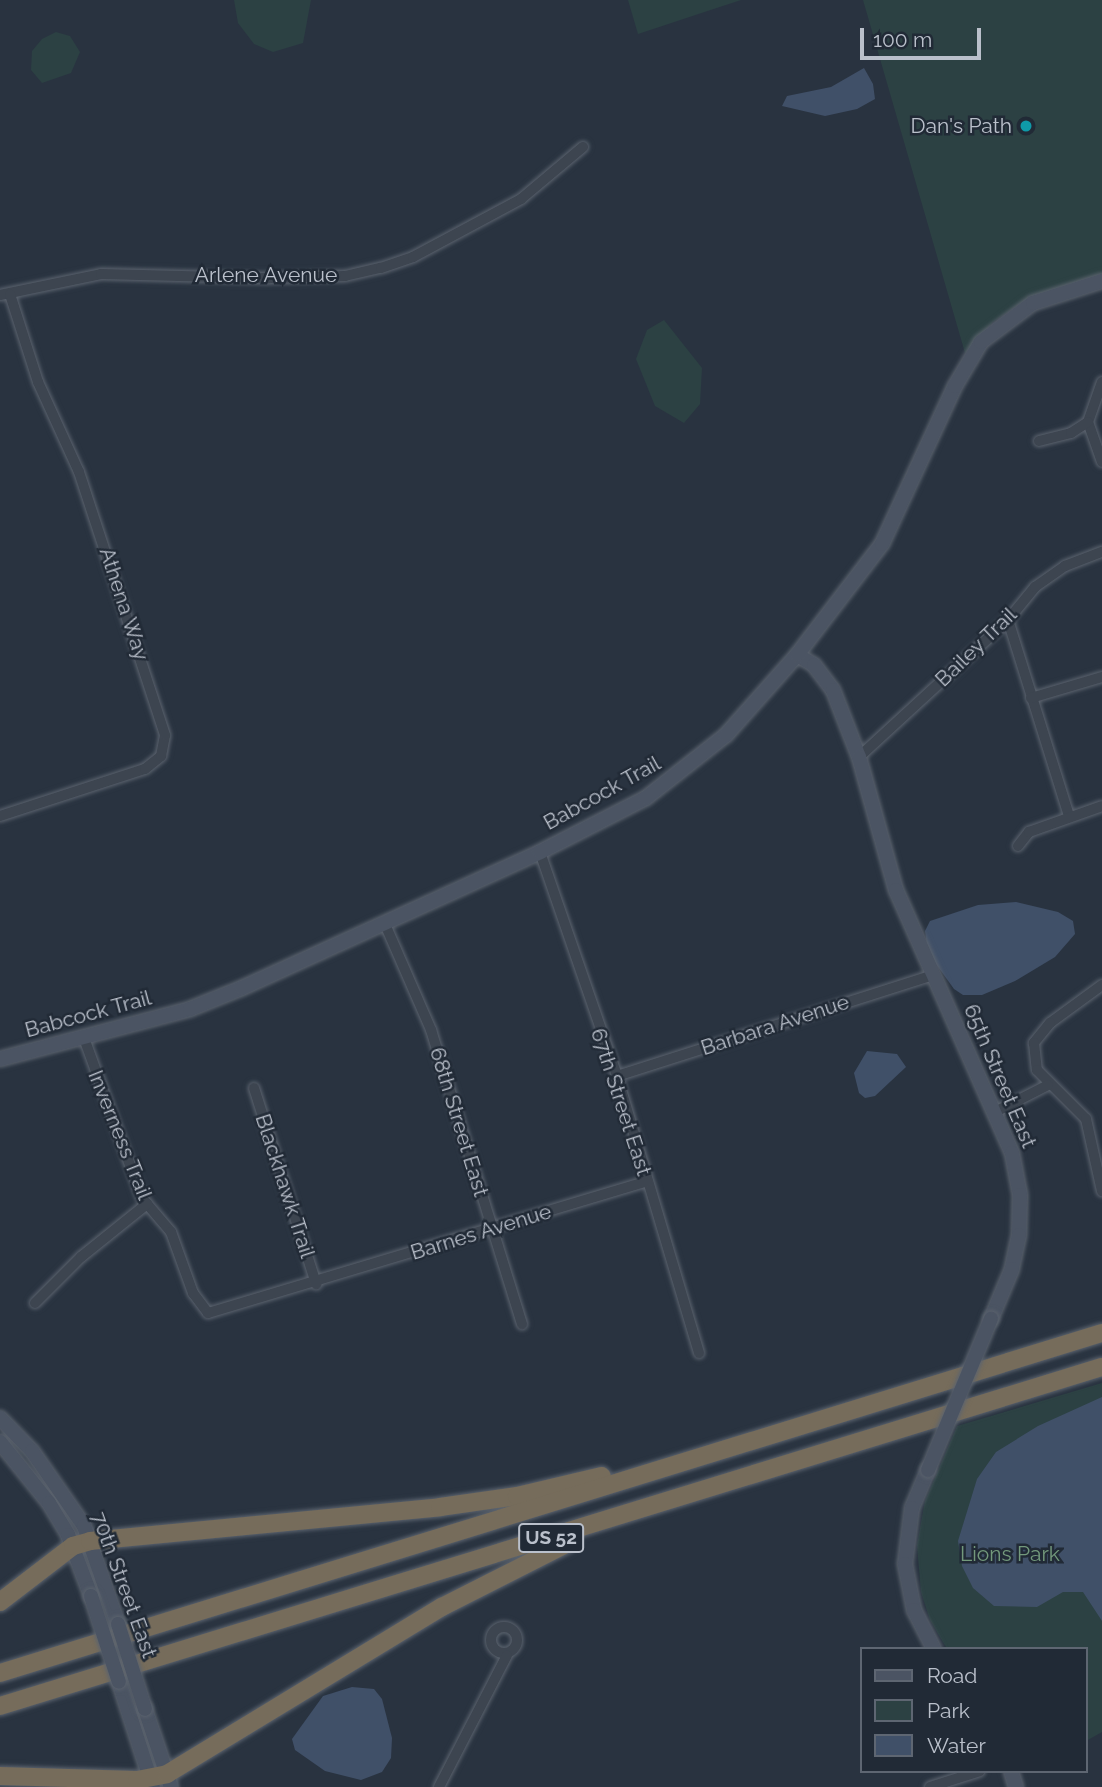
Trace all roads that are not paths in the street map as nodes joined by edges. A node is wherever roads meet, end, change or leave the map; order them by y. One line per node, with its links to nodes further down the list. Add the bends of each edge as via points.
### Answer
1 (583, 147): 3 (street, Arlene Avenue, via 522,199 413,257 381,268 345,276 270,278 101,274)
2 (1102, 281): 10 (street, Babcock Trail, via 1033,303 981,342 955,386 912,488 882,544)
3 (5, 294): 15 (street, Athena Way, via 79,472 165,735 161,755 145,769)
4 (1102, 382): 5 (street)
5 (1088, 422): 6 (street, via 1071,433); 7 (street)
6 (1039, 441)
7 (1102, 462)
8 (1102, 552): 9 (street, Bailey Trail, via 1065,566 1035,587)
9 (1008, 620): 12 (street); 13 (street, Bailey Trail)
10 (797, 655): 13 (street, 65th Street East, via 814,665 833,690); 18 (street, Babcock Trail, via 726,734 687,768 637,803)
11 (1102, 677): 12 (street)
12 (1031, 698): 16 (street)
13 (859, 757): 20 (street, 65th Street East, via 896,890)
14 (1102, 806): 16 (street)
15 (0, 816)
16 (1069, 816): 17 (street, via 1028,832)
17 (1018, 846)
18 (540, 852): 19 (street, Babcock Trail); 24 (street, 67th Street East)
19 (385, 924): 22 (street, Babcock Trail, via 190,1009); 31 (street, 68th Street East, via 431,1030)
20 (933, 975): 24 (street, Barbara Avenue); 27 (street, 65th Street East)
21 (1102, 985): 25 (street, via 1050,1023 1034,1043 1037,1070)
22 (84, 1038): 23 (street, Babcock Trail); 30 (street, Inverness Trail)
23 (0, 1059)
24 (617, 1076): 28 (street, 67th Street East)
25 (1048, 1085): 27 (street); 29 (street, via 1086,1119)
26 (254, 1088): 32 (street, Blackhawk Trail)
27 (997, 1111): 44 (street, 65th Street East, bridge, via 1012,1153 1020,1208 1012,1269 912,1508 905,1564 914,1610)
28 (647, 1181): 31 (street, Barnes Avenue); 36 (street, 67th Street East)
29 (1102, 1191)
30 (147, 1205): 32 (street, Inverness Trail, via 175,1238 193,1293 208,1313); 33 (street, via 81,1257)
31 (492, 1228): 32 (street, Barnes Avenue); 34 (street, 68th Street East)
32 (316, 1284)
33 (35, 1303)
34 (522, 1324)
35 (1102, 1333): 40 (highway, US 52)
36 (699, 1353)
37 (1102, 1367): 41 (highway, US 52)
38 (0, 1418): 42 (street, 70th Street East, via 59,1487)
39 (0, 1442): 42 (street, 70th Street East)
40 (653, 1469): 42 (highway, via 634,1468 517,1496 440,1507); 46 (highway, US 52, via 516,1516)
41 (634, 1513): 47 (highway, US 52); 50 (highway, via 442,1607)
42 (81, 1543): 43 (highway); 50 (street, 70th Street East, bridge, via 91,1596 129,1714); 50 (street, 70th Street East, bridge, via 107,1590 145,1709)
43 (0, 1602)
44 (932, 1647)
45 (507, 1655): 51 (street)
46 (0, 1672)
47 (0, 1706)
48 (974, 1773): 52 (street)
49 (0, 1776): 50 (highway)
50 (161, 1782)
51 (439, 1787)
52 (930, 1787)

